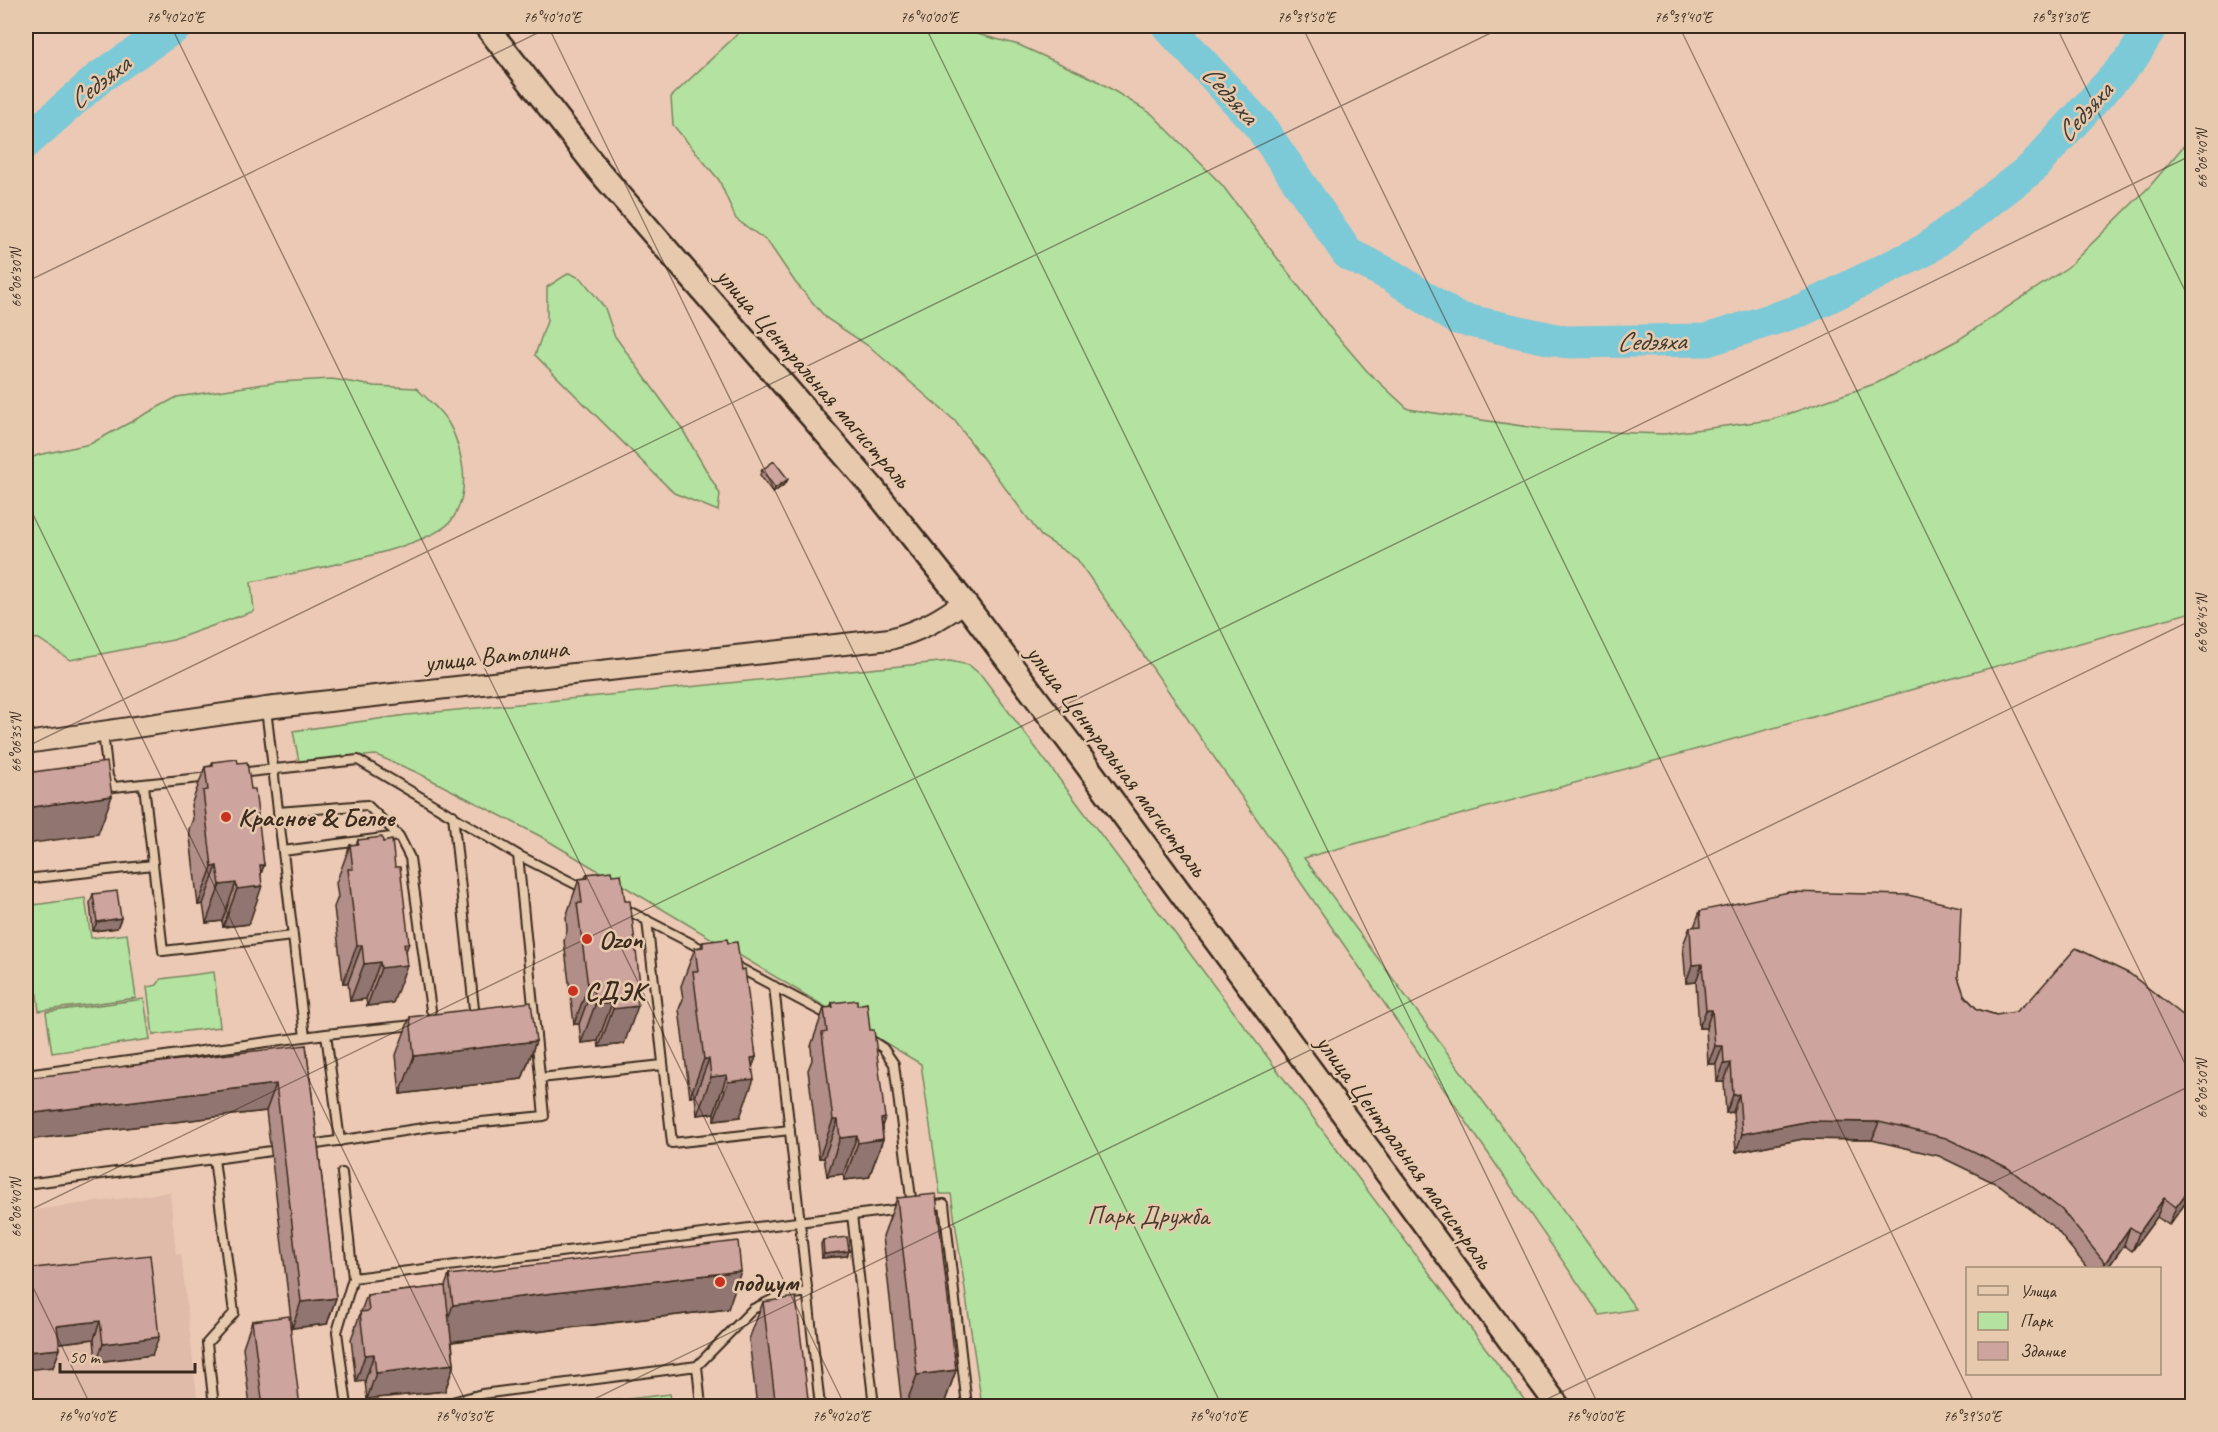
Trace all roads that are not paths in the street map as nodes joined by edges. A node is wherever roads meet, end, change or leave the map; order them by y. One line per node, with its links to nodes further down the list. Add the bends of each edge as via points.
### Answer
1 (486, 26): 2 (main road, улица Центральная магистраль, via 599,171 873,488)
2 (964, 602): 3 (street, улица Ватолина, via 940,620 890,639); 56 (main road, улица Центральная магистраль)
3 (266, 708): 4 (street, улица Ватолина); 6 (lane)
4 (103, 731): 5 (street, улица Ватолина); 9 (lane, via 110,783 120,788)
5 (26, 743)
6 (273, 769): 7 (lane); 10 (lane); 11 (lane, via 358,760)
7 (226, 775)
8 (214, 776): 9 (lane)
9 (144, 785): 15 (lane)
10 (278, 812): 12 (lane, via 367,805); 13 (lane)
11 (453, 815): 14 (lane); 27 (lane)
12 (399, 836): 13 (lane); 22 (lane, via 410,858)
13 (283, 851): 20 (lane)
14 (518, 855): 17 (lane); 23 (lane)
15 (153, 865): 16 (lane); 20 (lane, via 162,951)
16 (26, 879)
17 (598, 895)
18 (617, 905): 19 (lane)
19 (647, 920): 21 (lane); 33 (lane)
20 (293, 936): 32 (lane)
21 (774, 986): 26 (lane); 36 (lane)
22 (431, 1010)
23 (534, 1012): 24 (lane); 35 (lane)
24 (522, 1013)
25 (487, 1017): 27 (lane)
26 (835, 1017)
27 (475, 1018): 28 (lane)
28 (464, 1019)
29 (421, 1024): 30 (lane)
30 (326, 1034): 32 (lane); 37 (lane)
31 (864, 1035): 43 (lane, via 883,1048 894,1064)
32 (305, 1037): 34 (lane)
33 (663, 1065): 35 (lane); 36 (lane, via 672,1143)
34 (26, 1075)
35 (540, 1078): 37 (lane, via 544,1116 430,1127)
36 (790, 1130): 45 (lane)
37 (340, 1142): 38 (lane)
38 (306, 1146)
39 (271, 1151): 40 (lane)
40 (214, 1159): 42 (lane); 49 (lane, via 234,1313 207,1343)
41 (342, 1173): 46 (lane)
42 (26, 1184)
43 (912, 1208): 44 (lane); 55 (lane, via 944,1204)
44 (852, 1215): 45 (lane); 54 (lane)
45 (800, 1222): 46 (lane); 47 (lane)
46 (353, 1278): 50 (lane, via 337,1332)
47 (808, 1292): 48 (lane, via 780,1296 753,1309); 53 (lane)
48 (697, 1366): 51 (lane, via 482,1394); 52 (lane)
49 (214, 1407)
50 (347, 1407)
51 (437, 1407)
52 (701, 1407)
53 (820, 1407)
54 (874, 1407)
55 (967, 1407)
56 (1558, 1407)

